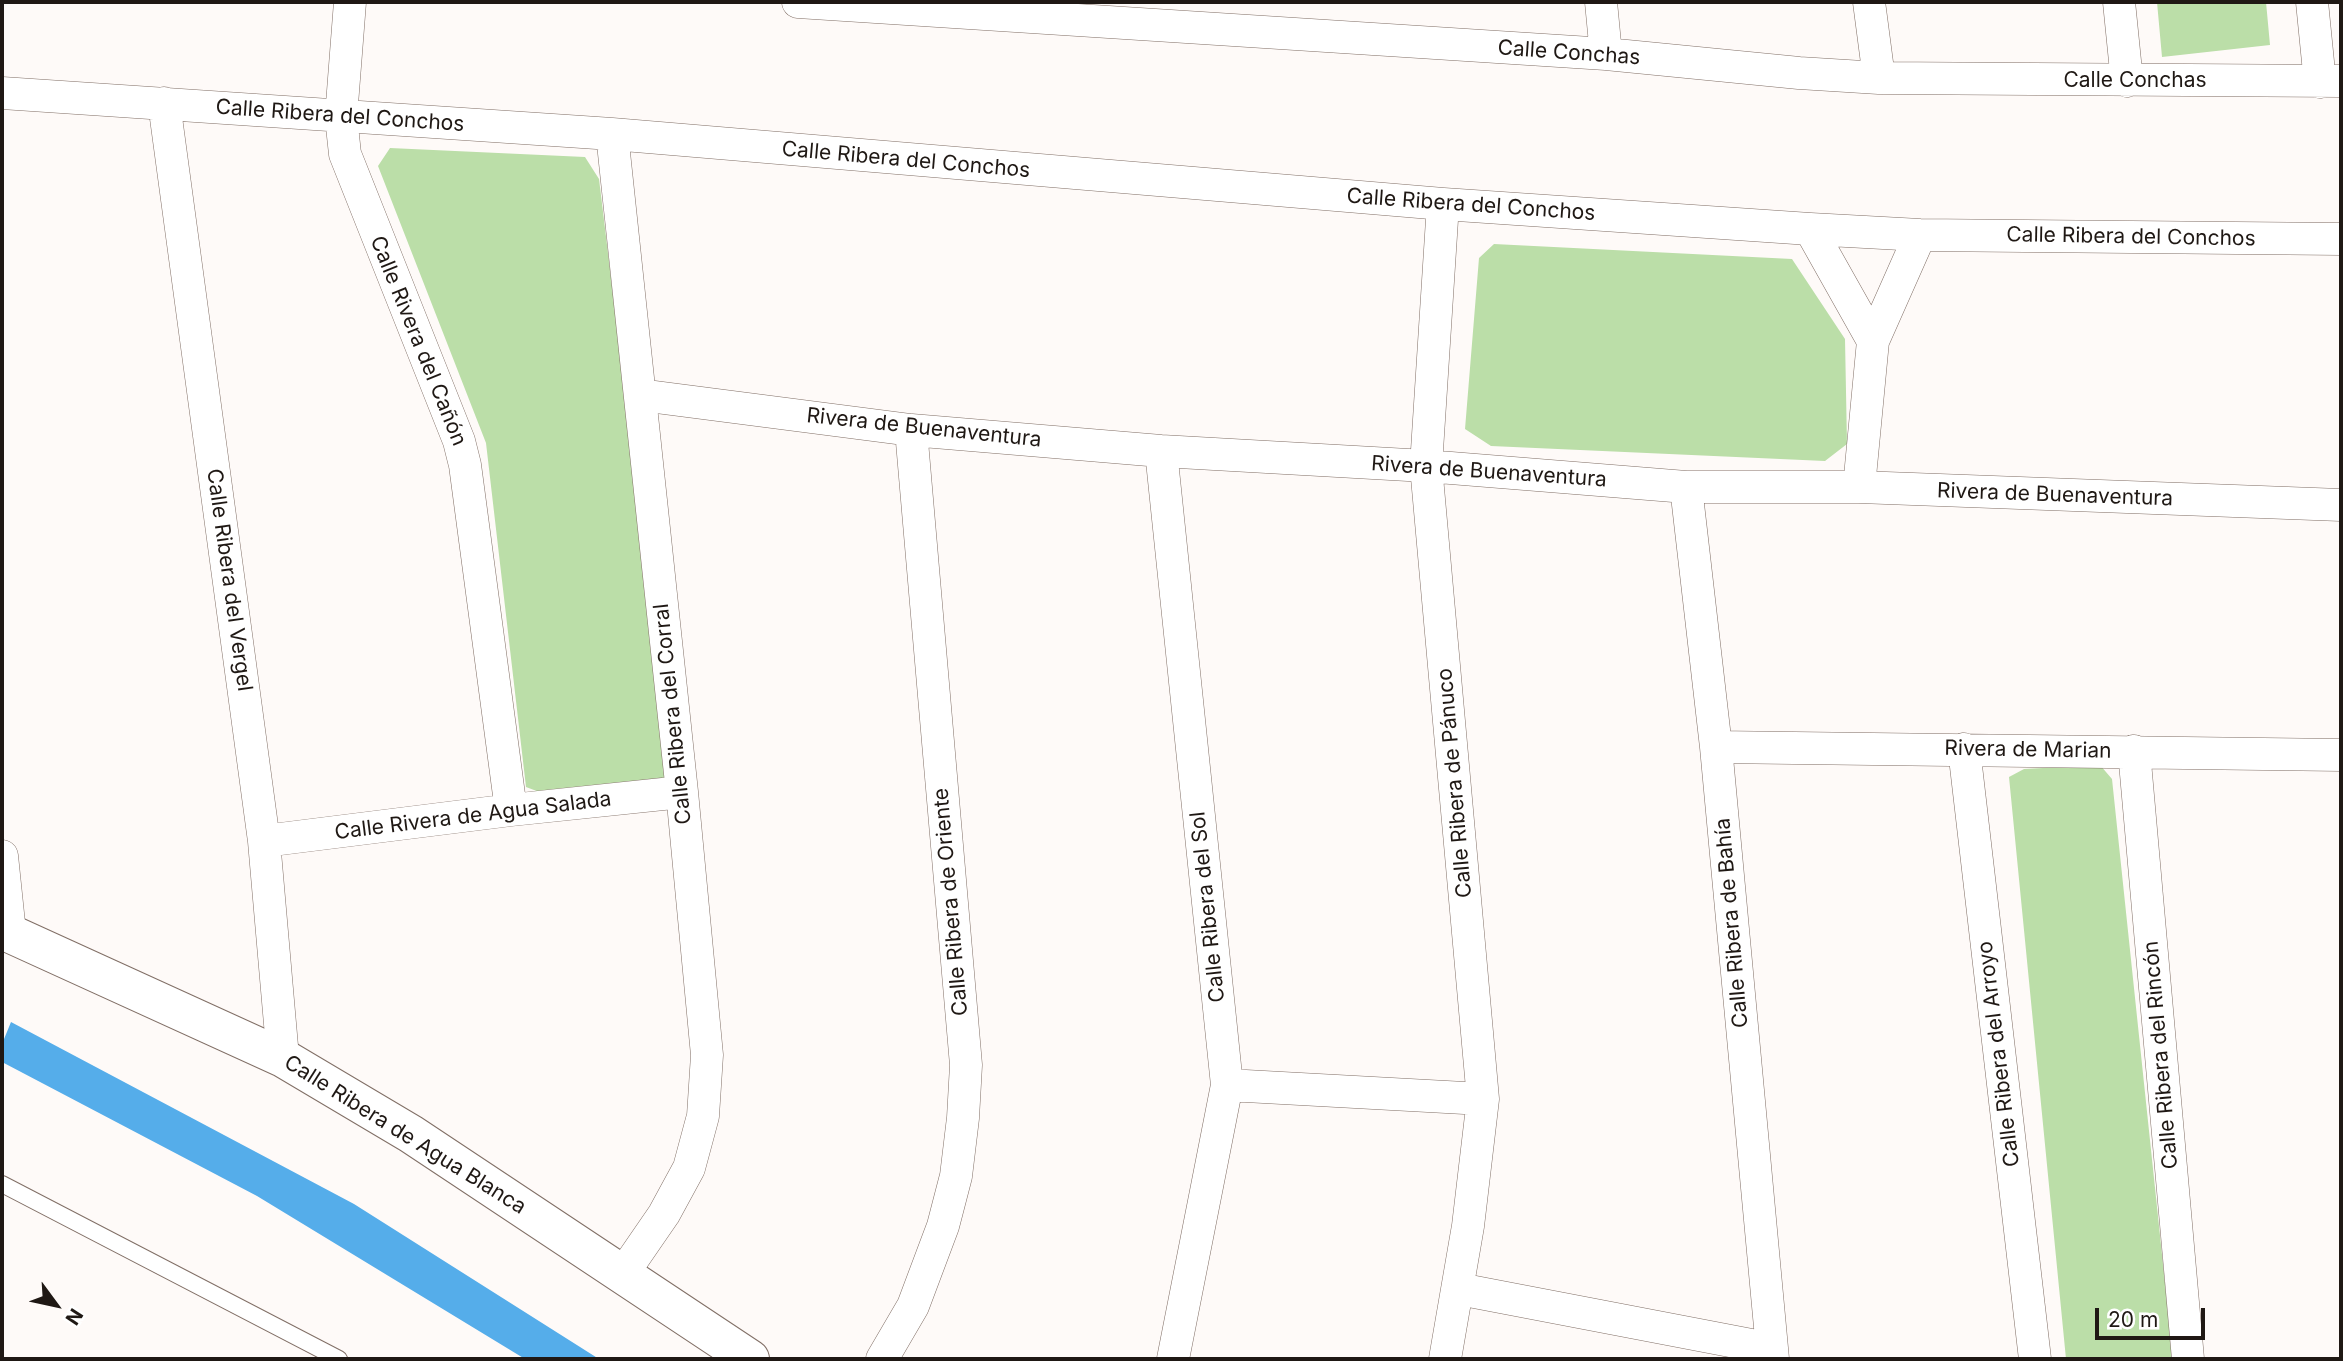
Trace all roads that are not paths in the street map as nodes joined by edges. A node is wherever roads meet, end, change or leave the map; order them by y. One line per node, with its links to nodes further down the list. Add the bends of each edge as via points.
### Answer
1 (798, 2): 7 (street, Calle Conchas)
2 (1601, 2): 7 (street)
3 (1869, 2): 8 (street)
4 (2119, 2): 9 (street)
5 (2312, 2): 10 (street)
6 (350, 7): 13 (street, Calle Rivera del Cañón)
7 (1606, 54): 8 (street, Calle Conchas)
8 (1879, 78): 9 (street, Calle Conchas)
9 (2127, 81): 10 (street, Calle Conchas)
10 (2331, 81)
11 (2, 93): 12 (street, Calle Ribera del Conchos)
12 (164, 103): 13 (street, Calle Ribera del Conchos); 33 (street, Calle Ribera del Vergel)
13 (341, 117): 14 (street, Calle Ribera del Conchos); 32 (street, Calle Rivera del Cañón, via 350,170 459,440)
14 (612, 134): 15 (street, Calle Ribera del Conchos); 20 (street, Calle Ribera del Corral)
15 (1443, 204): 16 (street, Calle Ribera del Conchos); 23 (street, Calle Ribera de Pánuco)
16 (1810, 229): 17 (street, Calle Ribera del Conchos); 19 (street)
17 (1920, 235): 18 (street, Calle Ribera del Conchos); 19 (street)
18 (2341, 239)
19 (1873, 341): 25 (street)
20 (640, 395): 21 (street, Rivera de Buenaventura); 31 (street, Calle Ribera del Corral)
21 (911, 430): 22 (street, Rivera de Buenaventura); 45 (street, Calle Ribera de Oriente, via 966,1065 956,1176 943,1226 913,1306)
22 (1161, 451): 23 (street, Rivera de Buenaventura); 37 (street, Calle Ribera del Sol)
23 (1426, 466): 24 (street, Rivera de Buenaventura); 38 (street, Calle Ribera de Pánuco)
24 (1686, 487): 25 (street, Rivera de Buenaventura); 27 (street, Calle Ribera de Bahía)
25 (1859, 487): 26 (street, Rivera de Buenaventura)
26 (2341, 505)
27 (1716, 747): 28 (street, Rivera de Marian); 42 (street, Calle Ribera de Bahía)
28 (1964, 748): 29 (street, Rivera de Marian); 48 (street, Calle Ribera del Arroyo)
29 (2134, 751): 30 (street, Rivera de Marian); 49 (street, Calle Ribera del Rincón)
30 (2341, 755)
31 (682, 792): 32 (street, Calle Rivera de Agua Salada); 40 (street, Calle Ribera del Corral, via 707,1055 703,1116 689,1168)
32 (511, 810): 33 (street, Calle Rivera de Agua Salada)
33 (264, 841): 36 (street, Calle Ribera del Vergel)
34 (2, 856): 35 (street)
35 (6, 932): 36 (street, Calle Ribera de Agua Blanca)
36 (283, 1058): 40 (street, Calle Ribera de Agua Blanca, via 411,1134)
37 (1227, 1086): 38 (street); 46 (street, Calle Ribera del Sol)
38 (1483, 1099): 41 (street, Calle Ribera de Pánuco)
39 (2, 1184): 43 (lane)
40 (622, 1275): 44 (street, Calle Ribera de Agua Blanca)
41 (1459, 1289): 42 (street); 47 (street, Calle Ribera de Pánuco)
42 (1773, 1354)
43 (340, 1359)
44 (750, 1359)
45 (882, 1359)
46 (1173, 1359)
47 (1445, 1359)
48 (2035, 1359)
49 (2188, 1359)

